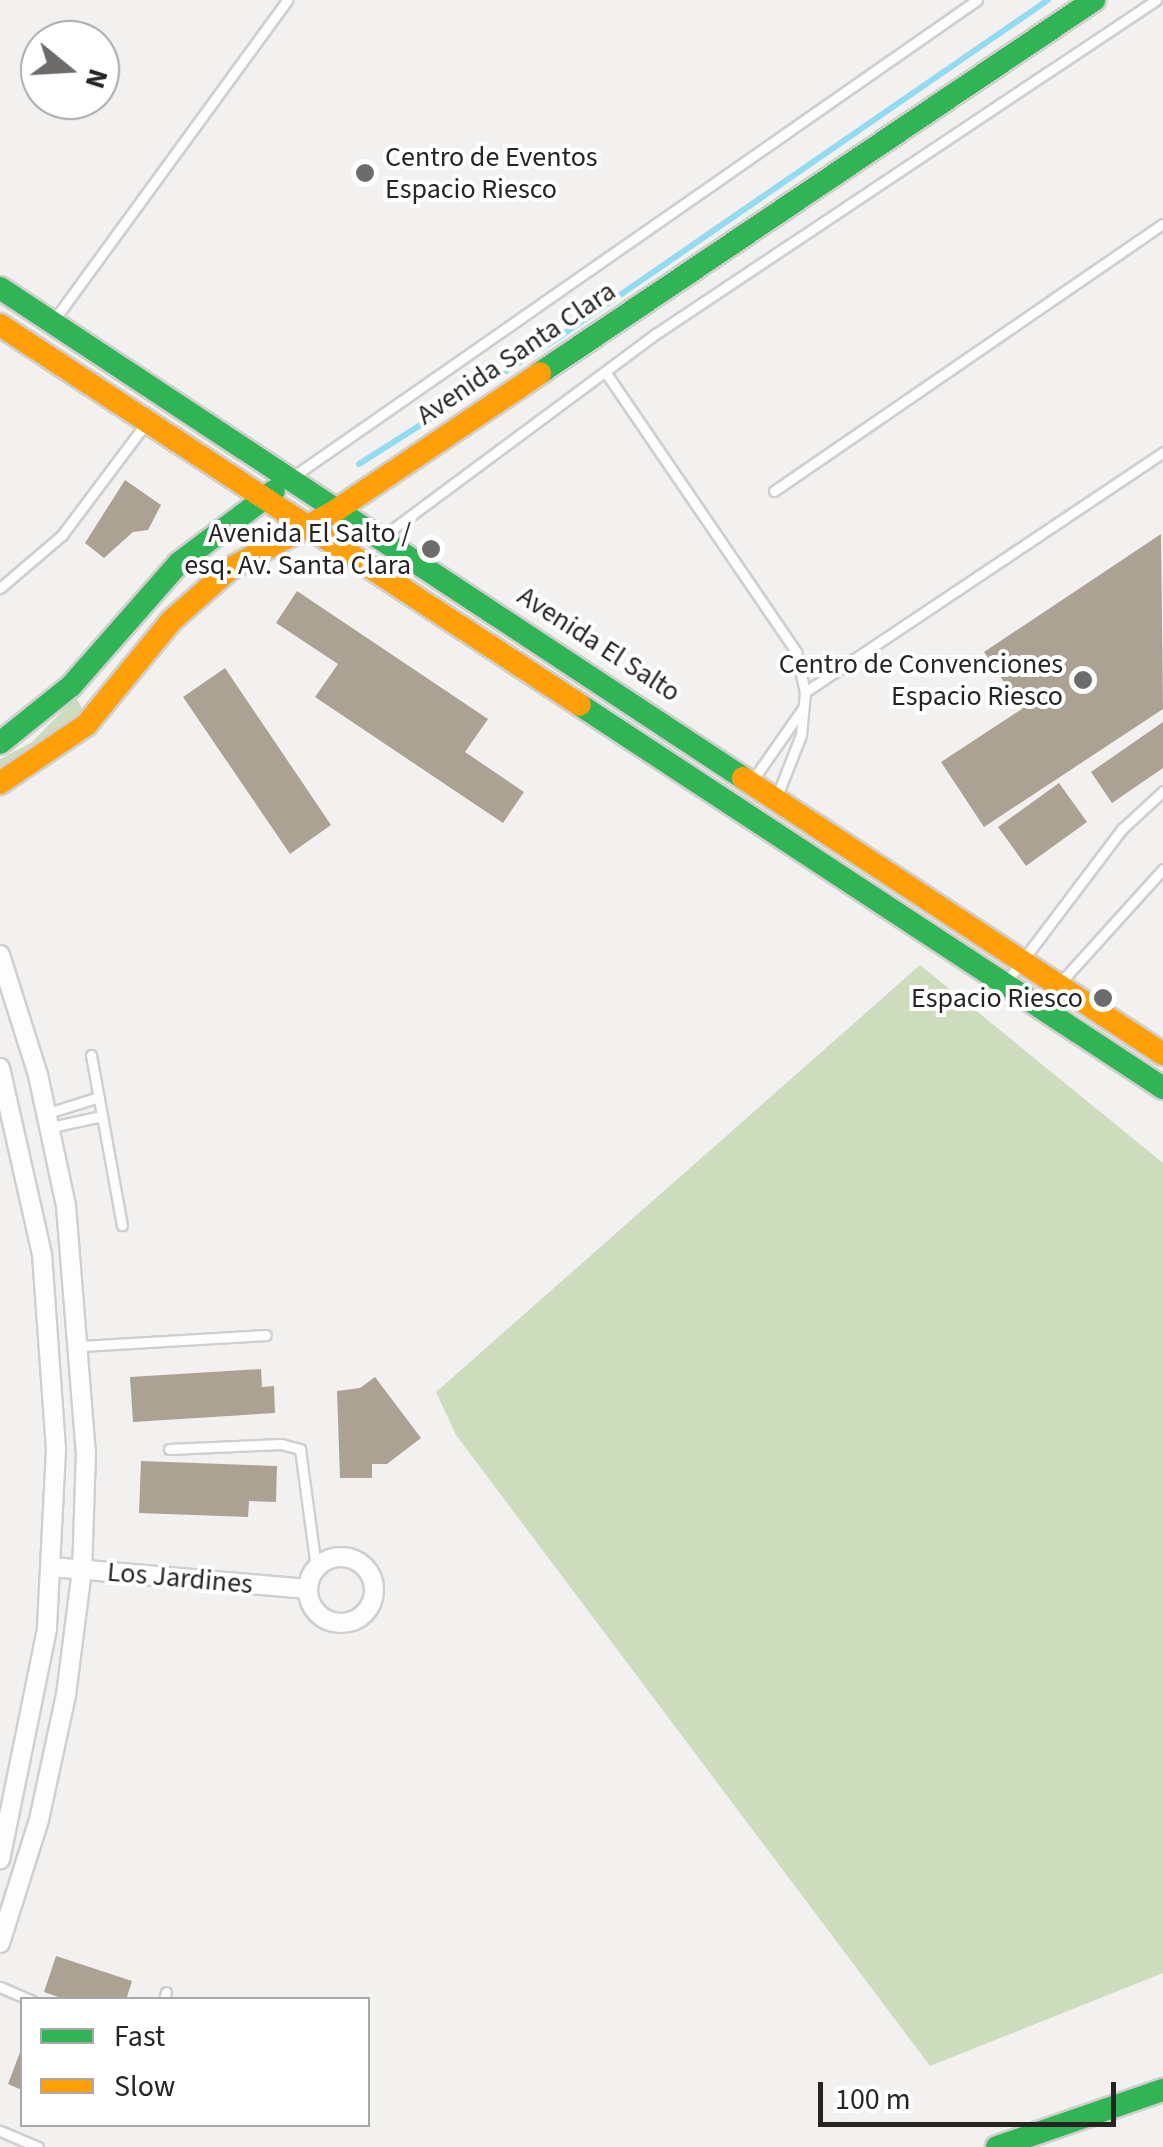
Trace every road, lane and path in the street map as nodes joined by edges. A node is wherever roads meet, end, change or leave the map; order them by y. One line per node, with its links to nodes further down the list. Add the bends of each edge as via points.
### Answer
1 (287, 0): 7 (lane)
2 (977, 0): 12 (lane)
3 (1094, 0): 15 (main road, Avenida Santa Clara)
4 (1156, 0): 9 (lane, via 656,333)
5 (1163, 224): 13 (lane)
6 (0, 288): 7 (main road, Avenida El Salto)
7 (52, 322): 12 (main road, Avenida El Salto)
8 (0, 324): 10 (main road)
9 (606, 373): 17 (lane); 19 (lane, via 774,616 796,652)
10 (148, 420): 14 (main road); 18 (lane, via 62,535)
11 (1163, 452): 19 (lane)
12 (289, 480): 14 (main road); 15 (main road, Avenida El Salto)
13 (774, 491)
14 (264, 498): 16 (main road); 21 (main road, via 179,563 71,686)
15 (334, 511): 16 (main road, Avenida Santa Clara); 17 (main road, Avenida El Salto)
16 (302, 526): 23 (main road, Avenida Santa Clara, via 202,590 86,725); 29 (main road)
17 (380, 539): 22 (main road, Avenida El Salto)
18 (0, 588)
19 (805, 692): 20 (lane)
20 (804, 705): 22 (lane); 25 (lane, via 801,735)
21 (0, 743)
22 (752, 782): 25 (main road, Avenida El Salto)
23 (0, 783)
24 (1163, 791): 28 (lane, via 1122,829)
25 (776, 798): 28 (main road, Avenida El Salto)
26 (1163, 869): 30 (lane)
27 (0, 955): 39 (street)
28 (1022, 960): 29 (lane); 30 (main road, Avenida El Salto)
29 (1006, 984): 31 (main road)
30 (1058, 986): 31 (lane); 32 (main road, Avenida El Salto)
31 (1040, 1006): 35 (main road)
32 (1163, 1054)
33 (91, 1055): 36 (lane)
34 (2, 1078): 37 (street)
35 (1163, 1088)
36 (99, 1097): 38 (lane); 39 (lane)
37 (8, 1107): 39 (street); 40 (street)
38 (102, 1116): 39 (lane); 41 (lane)
39 (49, 1120): 40 (street); 43 (street)
40 (22, 1145): 45 (street, via 52,1344)
41 (122, 1225)
42 (266, 1335): 43 (lane)
43 (82, 1346): 47 (street)
44 (169, 1449): 46 (lane, via 300,1449)
45 (52, 1567): 47 (street, Los Jardines); 49 (street, via 37,1698)
46 (316, 1568): 48 (street); 48 (street, via 336,1557 358,1561 372,1578 372,1601 350,1622 330,1622 313,1609)
47 (82, 1570): 48 (street, Los Jardines); 50 (street, via 50,1778)
48 (308, 1589)
49 (0, 1859)
50 (0, 1943)
51 (1163, 2090): 54 (main road)
52 (0, 2131): 53 (lane)
53 (38, 2147)
54 (998, 2147)

